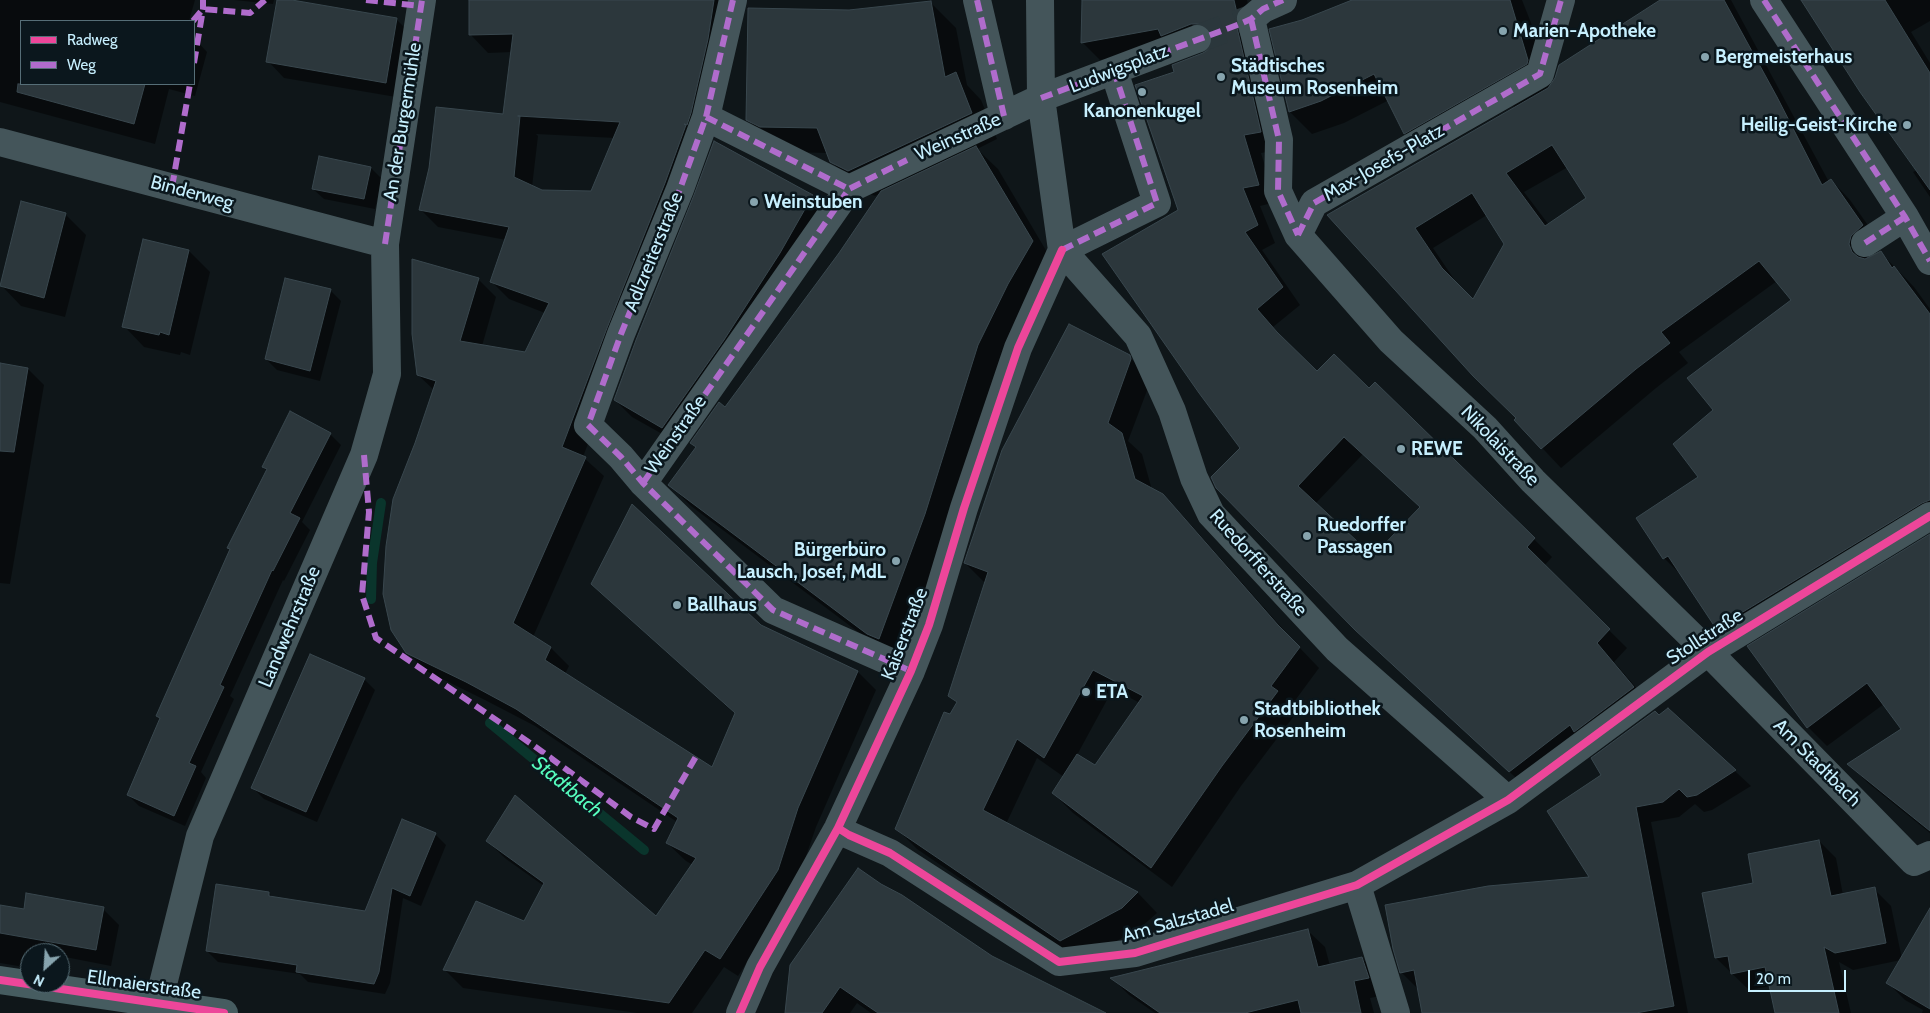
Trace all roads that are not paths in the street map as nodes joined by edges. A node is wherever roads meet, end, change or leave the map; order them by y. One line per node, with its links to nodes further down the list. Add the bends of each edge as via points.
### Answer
1 (422, 0): 18 (street, An der Burgermühle)
2 (734, 0): 12 (street, Adlzreiterstraße)
3 (977, 0): 11 (street)
4 (1040, 0): 10 (street, Ludwigsplatz)
5 (1561, 0): 16 (street, Max-Josefs-Platz, via 1540,74 1314,203)
6 (1764, 0): 15 (street)
7 (1269, 3): 16 (street, via 1251,19 1279,140 1278,191)
8 (1197, 40): 9 (street, Ludwigsplatz)
9 (1114, 71): 10 (street, Ludwigsplatz); 19 (street, via 1157,203)
10 (1041, 98): 11 (street, Weinstraße); 19 (street, Ludwigsplatz)
11 (1004, 116): 14 (street, Weinstraße)
12 (706, 117): 14 (street); 21 (street, Adlzreiterstraße, via 588,426)
13 (0, 142): 18 (street, Binderweg)
14 (849, 189): 21 (street, Weinstraße)
15 (1905, 217): 17 (street); 20 (street)
16 (1298, 235): 23 (street, Nikolaistraße, via 1390,341 1485,428 1533,481)
17 (1865, 243)
18 (385, 244): 30 (street, Landwehrstraße, via 387,374 364,455 200,836)
19 (1062, 250): 24 (street, Kaiserstraße, via 1018,348 929,625); 25 (street, Ruedorfferstraße, via 1138,336 1172,411 1194,478 1211,514 1337,648)
20 (1930, 261)
21 (643, 483): 24 (street, Weinstraße, via 773,610)
22 (1930, 516): 23 (street, Stollstraße)
23 (1708, 652): 25 (street, Stollstraße); 27 (street, Am Stadtbach, via 1914,862)
24 (911, 671): 26 (street, Kaiserstraße)
25 (1508, 800): 28 (street, Am Salzstadel)
26 (838, 828): 28 (street, Am Salzstadel, via 890,853 1059,962 1136,952); 32 (street, Kaiserstraße, via 760,967)
27 (1930, 854)
28 (1357, 885): 33 (street)
29 (0, 980): 30 (street, Ellmaierstraße)
30 (158, 1004): 31 (street, Ellmaierstraße)
31 (224, 1013)
32 (740, 1013)
33 (1396, 1013)

